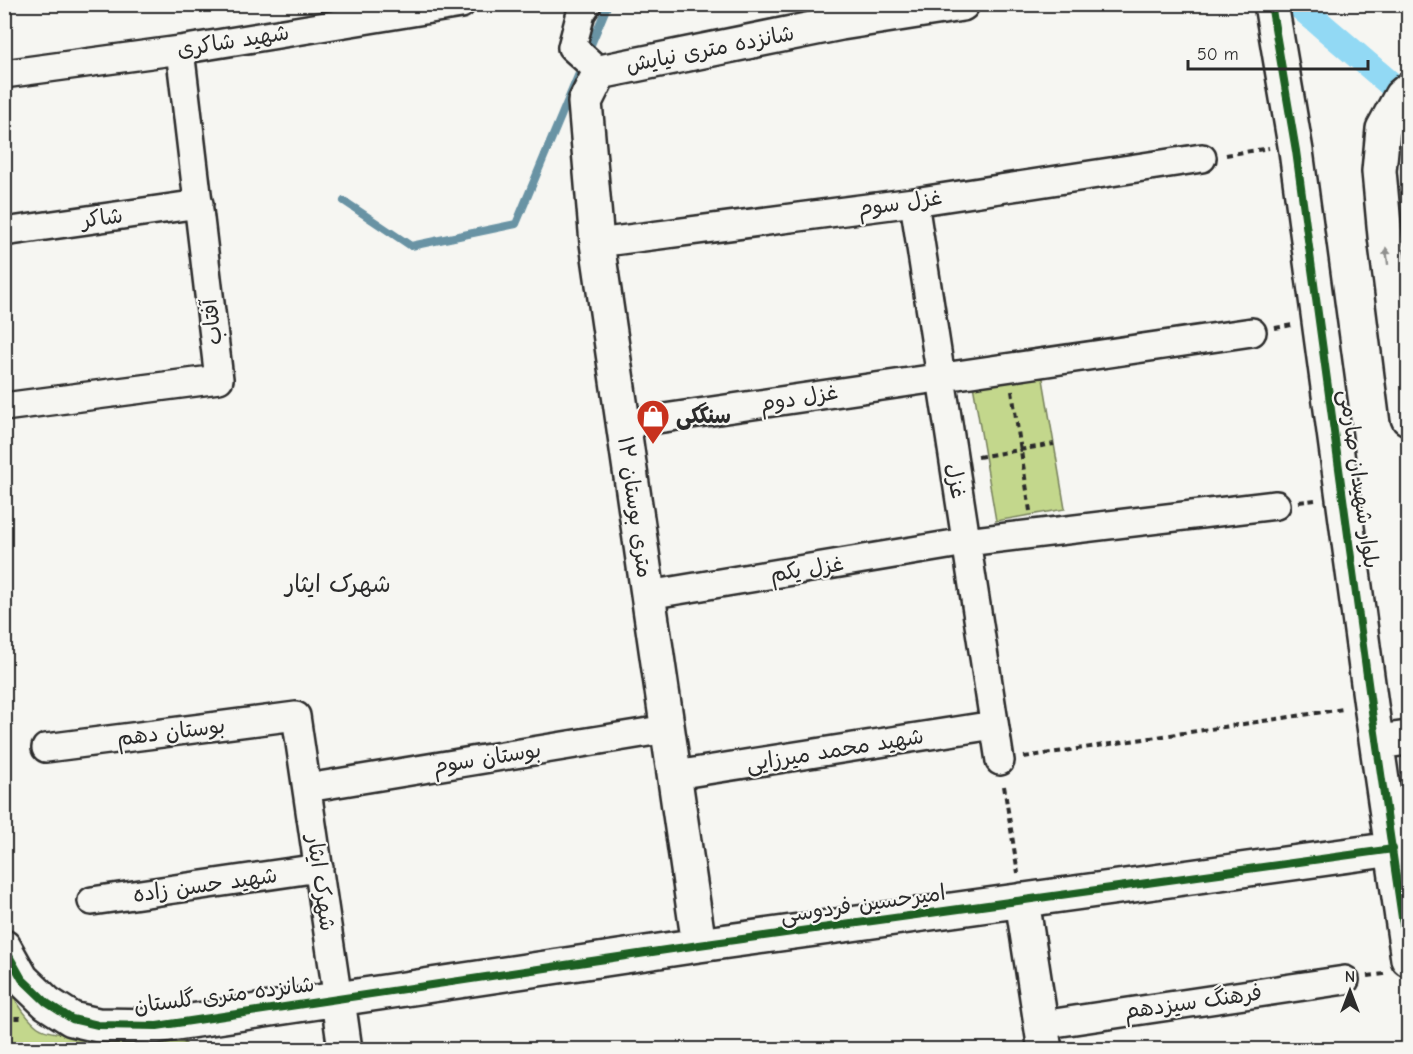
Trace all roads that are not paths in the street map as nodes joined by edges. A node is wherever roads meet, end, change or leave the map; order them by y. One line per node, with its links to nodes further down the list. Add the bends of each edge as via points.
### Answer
1 (461, 4): 7 (street, شهید شاکری)
2 (586, 4): 8 (street, via 572,47)
3 (962, 4): 6 (street, شانزده متری نیایش)
4 (1251, 4): 16 (street, via 1284,196)
5 (1271, 4): 16 (street, بلوار شهیدان صارمی)
6 (840, 14): 8 (street, شانزده متری نیایش)
7 (180, 50): 9 (street, شهید شاکری); 13 (street, آفتاب)
8 (600, 72): 15 (street, ۱۲ متری بوستان, via 585,102)
9 (4, 74)
10 (1399, 102): 20 (street, one-way to 10, via 1379,171 1383,129)
11 (1202, 158): 12 (street, غزل سوم)
12 (914, 202): 15 (street, غزل سوم); 18 (street, غزل)
13 (199, 204): 14 (street, شاکر); 19 (street, آفتاب, via 219,379)
14 (4, 232)
15 (597, 243): 21 (street, ۱۲ متری بوستان)
16 (1312, 274): 28 (street, بلوار شهیدان صارمی, via 1371,705)
17 (1252, 332): 18 (street, غزل دوم)
18 (940, 377): 21 (street, غزل دوم); 23 (street, غزل)
19 (4, 407)
20 (1408, 418)
21 (623, 424): 24 (street, ۱۲ متری بوستان)
22 (1276, 505): 23 (street, غزل یکم)
23 (966, 542): 24 (street, غزل یکم); 26 (street, غزل)
24 (648, 595): 27 (street, ۱۲ متری بوستان)
25 (296, 716): 29 (street, بوستان دهم); 32 (street, شهرک ایثار)
26 (994, 725): 30 (street, غزل); 31 (street, شهید محمد میرزایی)
27 (667, 729): 31 (street, ۱۲ متری بوستان); 32 (street, بوستان سوم)
28 (1393, 740): 33 (street, بلوار شهیدان صارمی)
29 (46, 748)
30 (1000, 761)
31 (675, 775): 37 (street, ۱۲ متری بوستان)
32 (307, 788): 34 (street, شهرک ایثار)
33 (1393, 849): 35 (street, امیرحسین فردوسی); 39 (street, بلوار شهیدان صارمی)
34 (319, 868): 36 (street, شهید حسن زاده); 41 (street, شهرک ایثار)
35 (1022, 900): 37 (street, امیرحسین فردوسی); 42 (street)
36 (92, 901)
37 (699, 945): 41 (street, امیرحسین فردوسی)
38 (4, 947): 41 (street, شانزده متری گلستان, via 22,979 47,1003 72,1018 99,1025 157,1026)
39 (1398, 966)
40 (1345, 980): 42 (street, فرهنگ سیزدهم)
41 (338, 1000): 43 (street, شهرک ایثار)
42 (1043, 1037)
43 (345, 1050)

